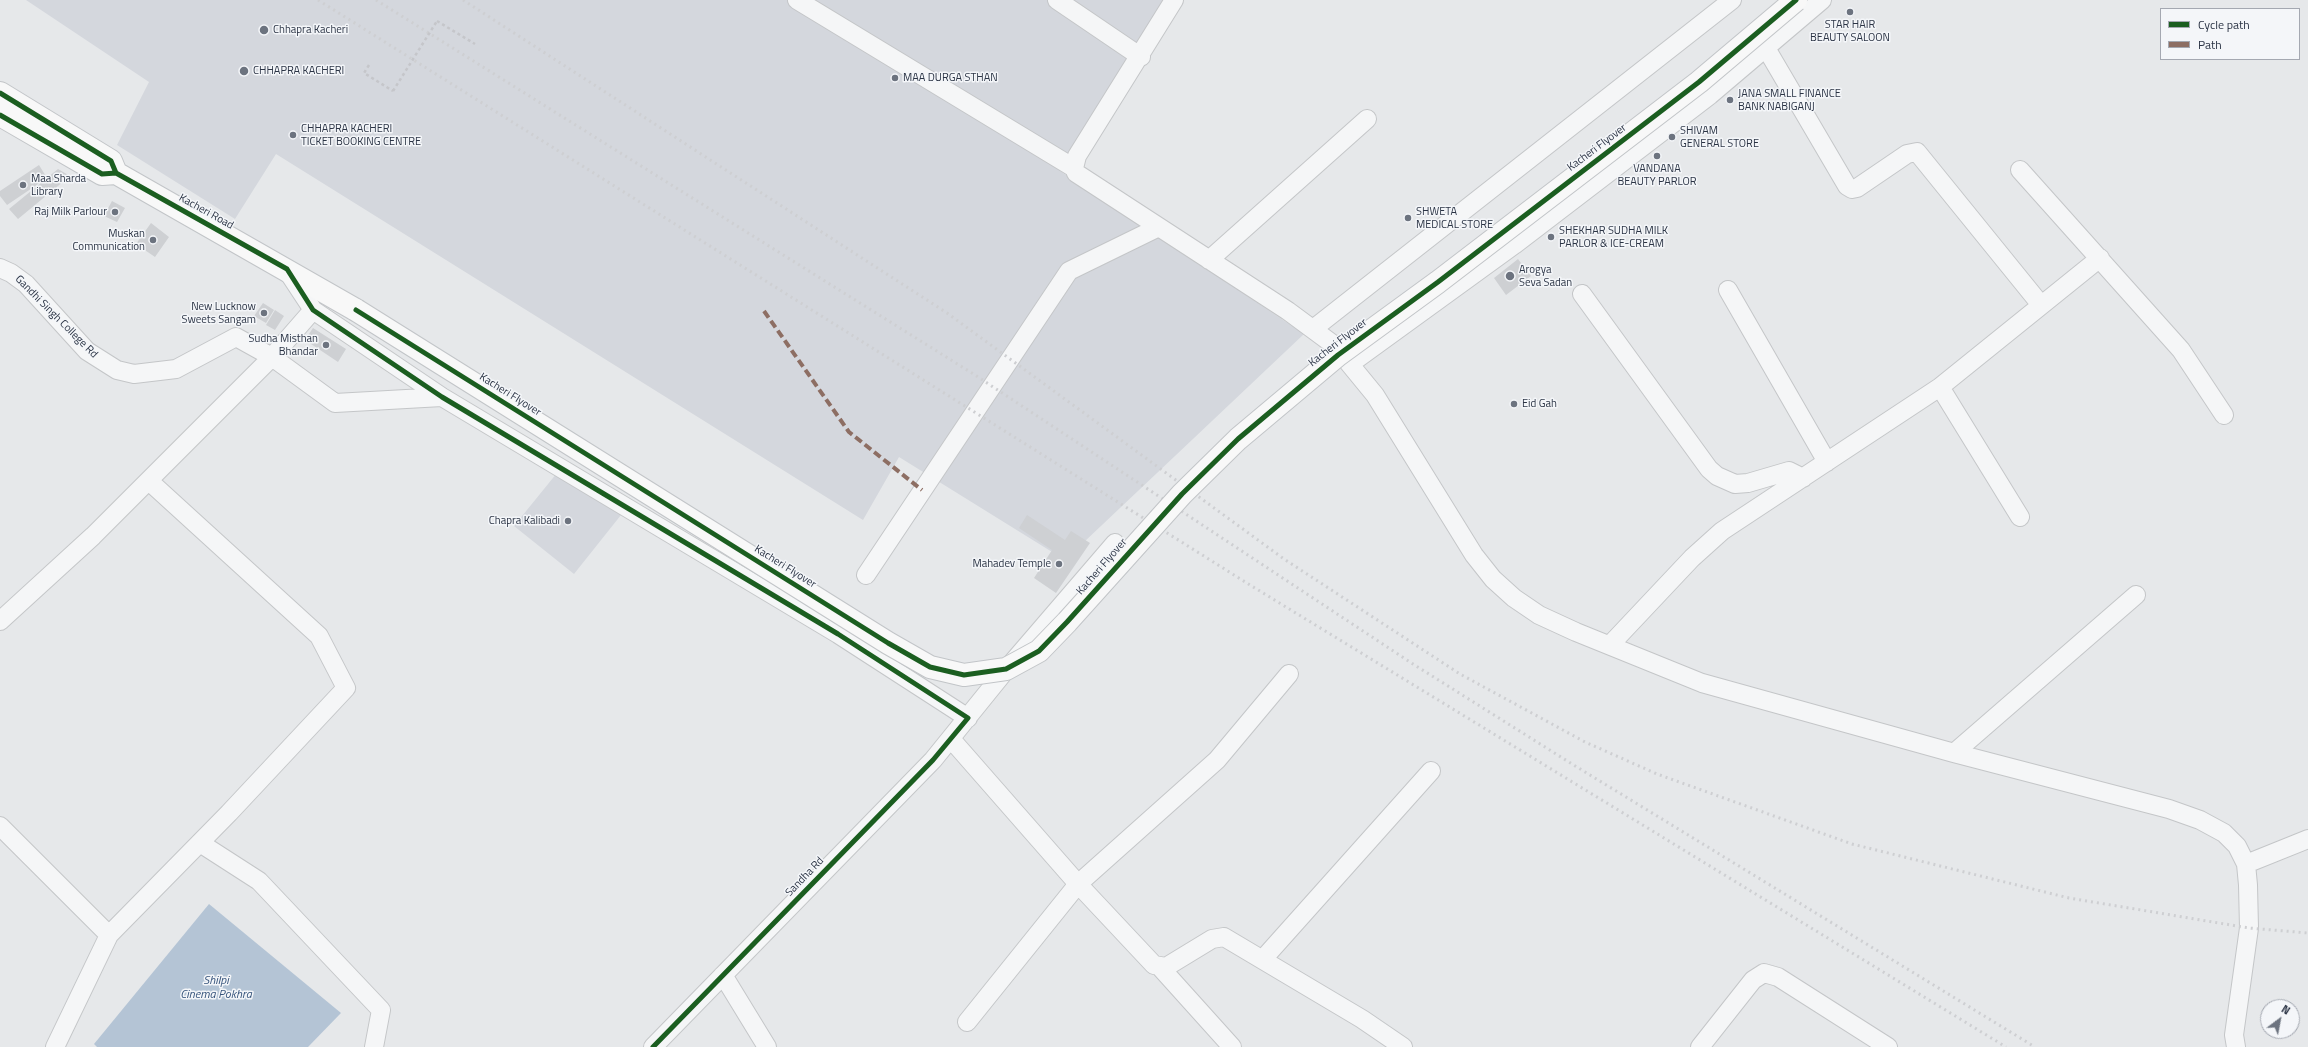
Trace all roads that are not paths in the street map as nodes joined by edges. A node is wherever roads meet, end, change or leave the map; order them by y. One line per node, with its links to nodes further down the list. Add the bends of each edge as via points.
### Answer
1 (797, 0): 12 (street)
2 (1057, 0): 8 (street)
3 (1174, 0): 8 (street)
4 (1732, 0): 25 (street)
5 (1796, 0): 24 (main road, Kacheri Flyover, bridge, via 1699,82 1438,282 1338,355 1238,439 1182,494 1039,651 1006,669 964,675 930,666 888,643)
6 (1822, 0): 7 (street)
7 (1766, 48): 22 (street, via 1847,186 1857,188 1907,154 1917,152); 27 (street, via 1710,95 1609,172)
8 (1141, 57): 12 (street, via 1077,156)
9 (0, 93): 14 (main road, Kacheri Road, via 111,162)
10 (0, 115): 14 (main road, Kacheri Road, via 102,174)
11 (1366, 119): 17 (street)
12 (1074, 168): 15 (street, via 1080,177)
13 (2020, 170): 16 (street)
14 (116, 173): 19 (main road, Kacheri Road)
15 (1159, 227): 17 (street); 36 (street, via 1069,271)
16 (2100, 258): 22 (street); 30 (street, via 2181,350)
17 (1209, 260): 25 (street)
18 (0, 268): 26 (street, Gandhi Singh College Rd, via 11,272 26,284 87,351 117,370 134,374 176,369 236,336)
19 (287, 269): 23 (street); 24 (main road, Kacheri Road)
20 (1728, 290): 31 (street)
21 (1582, 294): 32 (street, via 1709,469 1717,476 1735,484 1748,483 1789,471)
22 (2041, 305): 28 (street)
23 (313, 310): 26 (street); 29 (street)
24 (356, 310)
25 (1313, 329): 27 (street, via 1334,345)
26 (272, 357): 29 (street, Gandhi Singh College Rd, via 335,403); 33 (street)
27 (1350, 364): 39 (street, via 1375,395 1474,555 1493,579 1514,598 1539,615)
28 (1940, 387): 31 (street); 34 (street)
29 (442, 397): 41 (street, via 838,634)
30 (2224, 415)
31 (1827, 462): 32 (street)
32 (1803, 478): 39 (street, via 1722,531 1692,558)
33 (149, 481): 38 (street, via 94,536); 47 (street, via 319,636 346,688)
34 (2020, 517)
35 (1115, 543): 41 (street, Sandha Rd)
36 (866, 575)
37 (2136, 595): 43 (street)
38 (0, 621)
39 (1610, 645): 43 (street, via 1702,683)
40 (1289, 674): 49 (street, via 1217,760)
41 (968, 718): 42 (street, Sandha Rd)
42 (951, 739): 49 (street); 53 (street, Sandha Rd)
43 (1954, 753): 48 (street, via 2169,809 2200,820 2224,833 2237,846)
44 (1431, 771): 51 (street)
45 (0, 826): 50 (street)
46 (2308, 839): 48 (street)
47 (200, 843): 50 (street); 57 (street, via 259,881 381,1010)
48 (2246, 864): 63 (street, via 2249,928 2234,1035)
49 (1078, 884): 52 (street, via 1147,960); 54 (street)
50 (109, 935): 56 (street)
51 (1263, 959): 52 (street, via 1231,940 1218,937 1174,964); 55 (street)
52 (1160, 967): 60 (street)
53 (723, 975): 58 (street, Sandha Rd); 59 (street)
54 (967, 1022)
55 (1394, 1044)
56 (55, 1047)
57 (374, 1047)
58 (653, 1047)
59 (767, 1047)
60 (1232, 1047)
61 (1700, 1047): 62 (street, via 1753,980 1764,973 1778,978)
62 (1888, 1047)
63 (2236, 1047)

